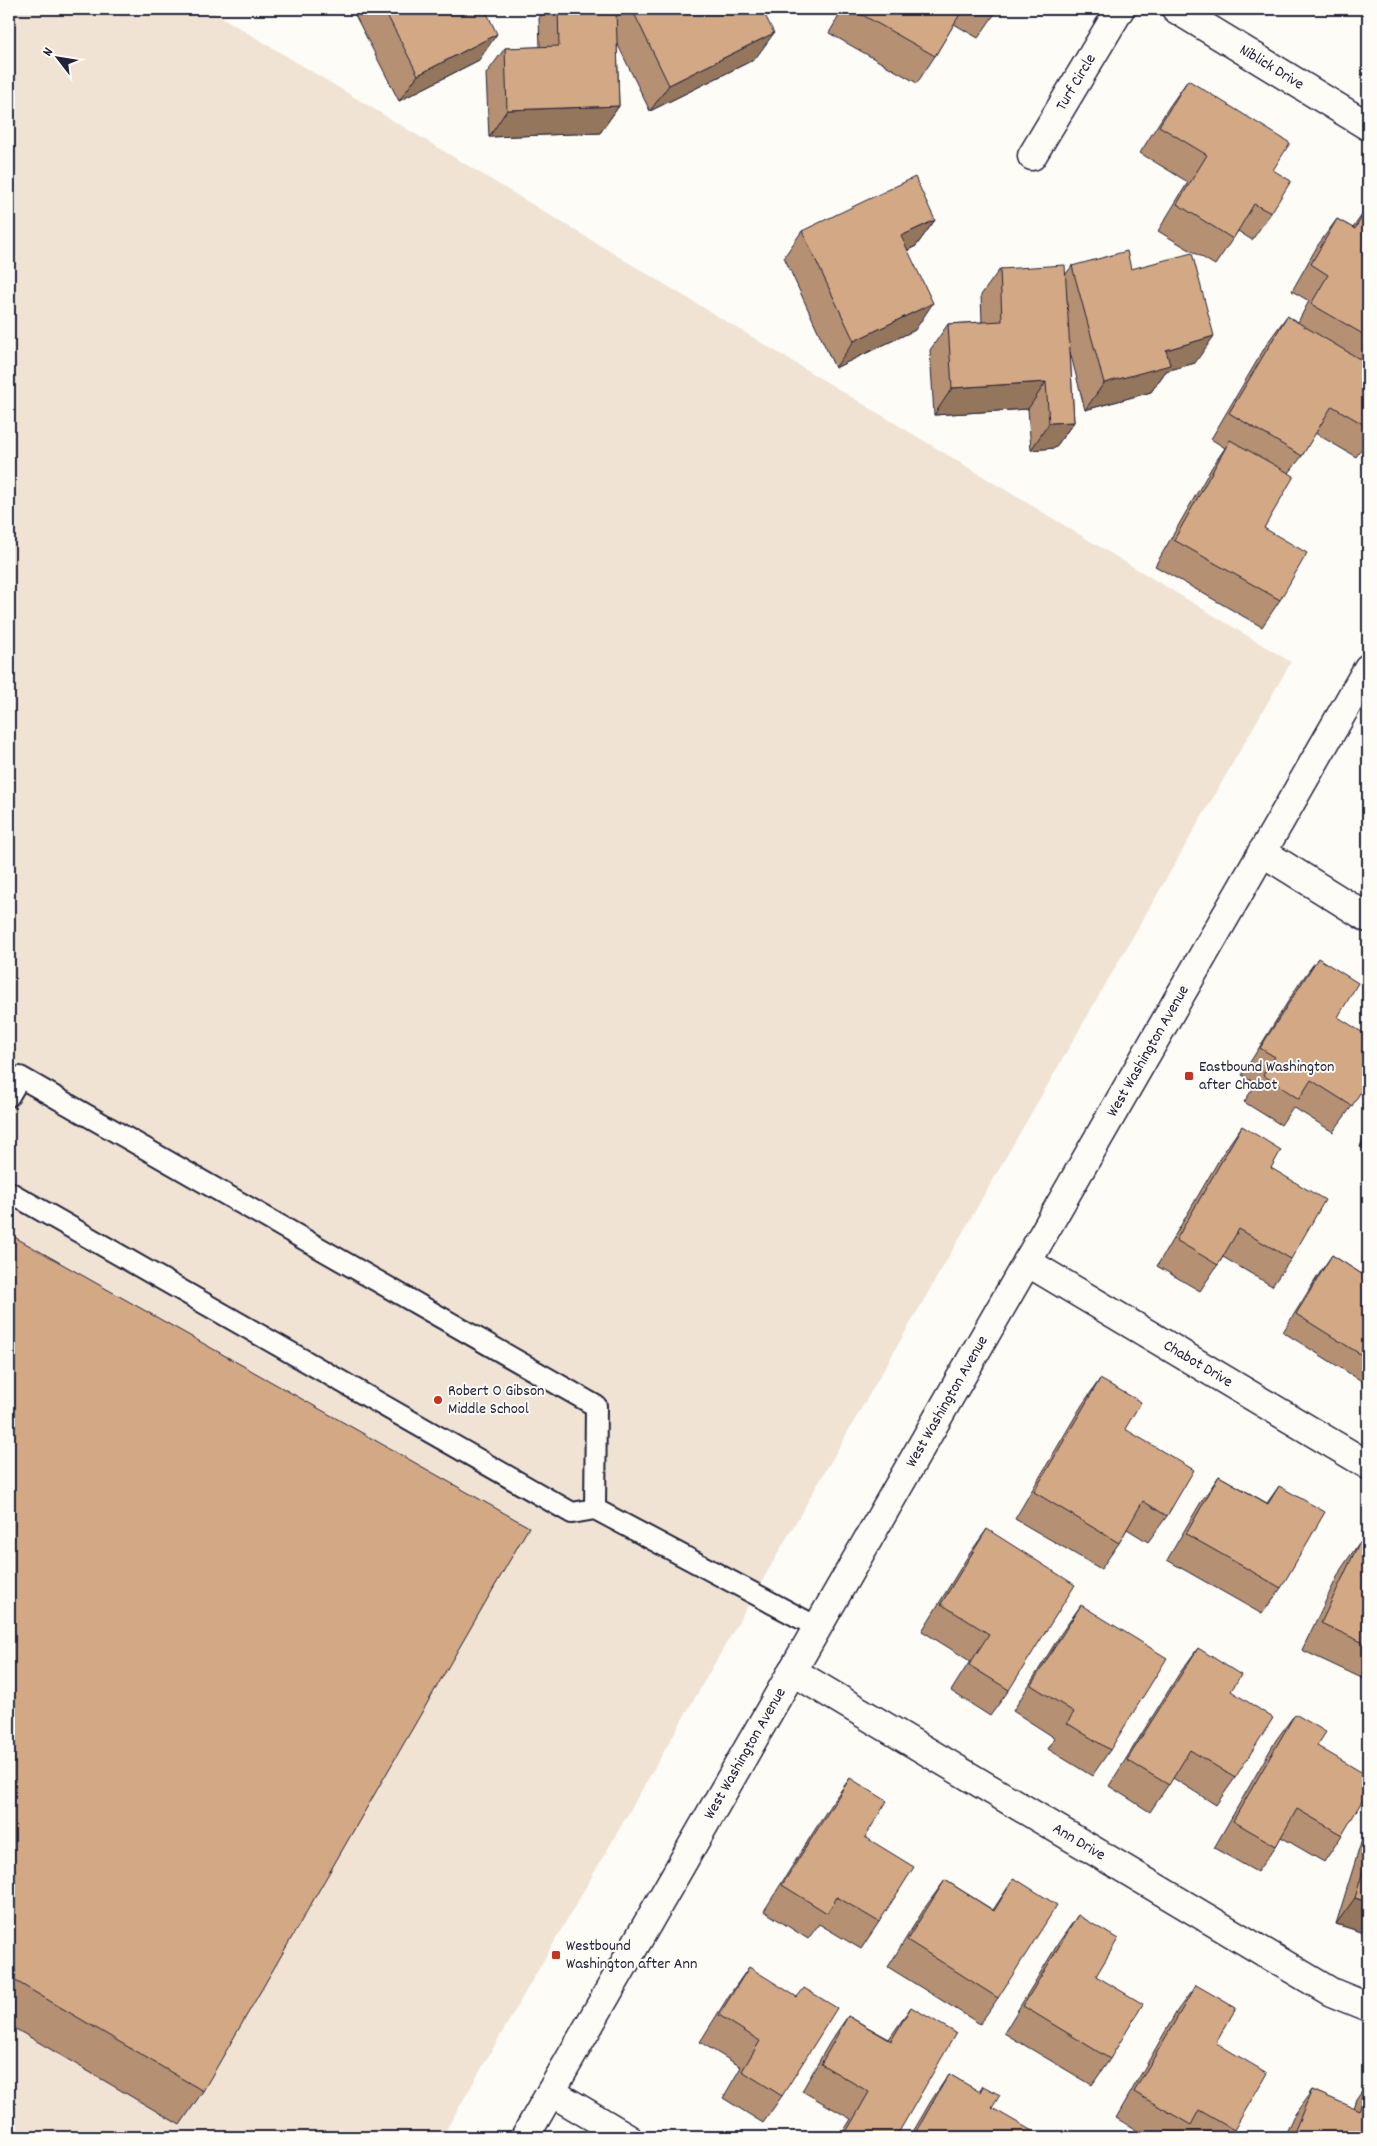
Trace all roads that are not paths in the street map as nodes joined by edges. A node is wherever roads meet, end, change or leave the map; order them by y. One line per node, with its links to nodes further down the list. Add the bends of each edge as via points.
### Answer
1 (1120, 9): 4 (main road, Turf Circle)
2 (1176, 9): 3 (main road, Niblick Drive)
3 (1368, 126)
4 (1032, 156)
5 (1368, 668): 6 (main road, West Washington Avenue)
6 (1262, 852): 7 (main road); 10 (main road, West Washington Avenue)
7 (1368, 918)
8 (9, 1096): 12 (lane, via 20,1077 596,1406)
9 (9, 1192): 12 (lane, via 572,1513)
10 (1027, 1262): 11 (main road, Chabot Drive); 13 (main road, West Washington Avenue)
11 (1368, 1464)
12 (595, 1509): 13 (lane)
13 (818, 1627): 14 (main road, West Washington Avenue)
14 (792, 1670): 15 (main road, Ann Drive, via 1331,1992); 16 (main road, West Washington Avenue)
15 (1368, 2007)
16 (550, 2092): 17 (main road, West Washington Avenue); 18 (main road)
17 (525, 2137)
18 (627, 2137)

